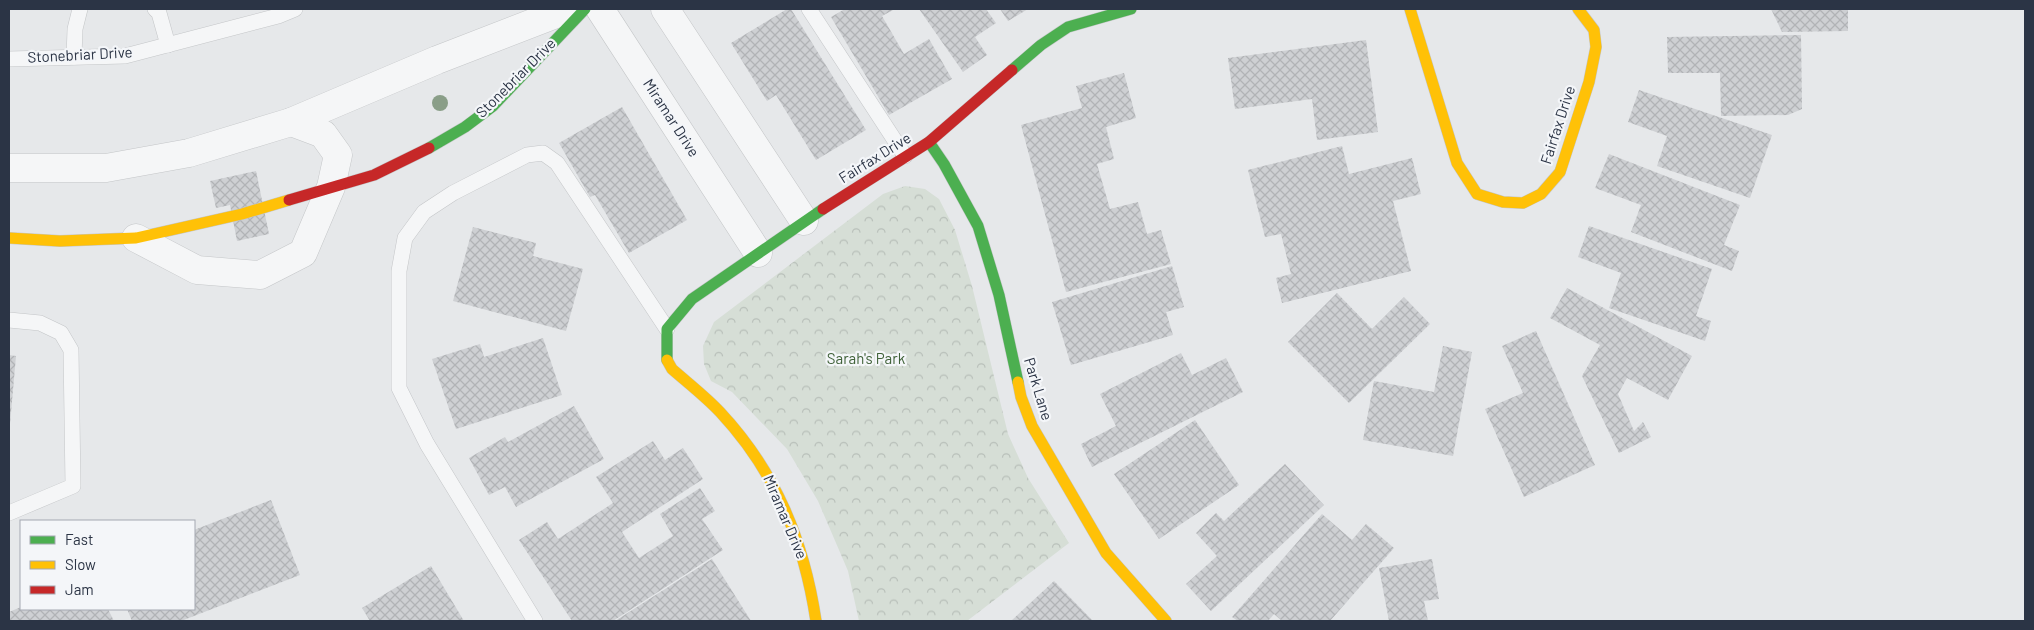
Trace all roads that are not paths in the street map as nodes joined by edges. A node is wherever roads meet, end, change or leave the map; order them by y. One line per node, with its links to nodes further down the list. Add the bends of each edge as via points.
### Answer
1 (80, 9): 13 (lane)
2 (155, 9): 12 (lane)
3 (295, 9): 12 (lane, Stonebriar Drive)
4 (569, 9): 15 (street, Stonebriar Drive)
5 (585, 9): 19 (street, Stonebriar Drive, via 492,106 465,127 416,156 374,175)
6 (600, 9): 23 (street, Miramar Drive)
7 (665, 9): 20 (street)
8 (809, 9): 17 (lane)
9 (1131, 9): 16 (street, Fairfax Drive, via 1068,27 1040,45)
10 (1410, 9): 11 (street, Fairfax Drive, via 1457,163 1477,194 1516,206 1532,200 1550,186 1560,172 1595,52 1595,36)
11 (1583, 11)
12 (168, 45): 13 (lane, Stonebriar Drive, via 125,56)
13 (74, 57): 14 (lane, Stonebriar Drive)
14 (9, 59)
15 (291, 122): 18 (street, Stonebriar Drive, via 190,153 106,168); 19 (street, Stonebriar Drive, via 323,134 338,155)
16 (929, 142): 17 (street, Fairfax Drive); 29 (street, Park Lane, via 978,226 999,295 1021,397 1032,426 1106,553)
17 (906, 156): 20 (street, Fairfax Drive)
18 (9, 168)
19 (332, 187): 22 (street, Stonebriar Drive, via 242,214); 22 (street, Stonebriar Drive, via 303,253 260,276 197,270)
20 (804, 221): 23 (street, Fairfax Drive)
21 (9, 238): 22 (street, Stonebriar Drive, via 60,241)
22 (136, 238)
23 (758, 253): 25 (street, Fairfax Drive, via 692,299)
24 (9, 320): 26 (lane, via 40,323 61,333 71,350 73,486)
25 (667, 329): 27 (lane, via 557,163 543,153 527,155 453,193 424,212 405,238 399,271 399,388 427,444); 28 (street, Miramar Drive, via 666,359 672,369 720,412 771,479 797,539 810,581)
26 (9, 513)
27 (535, 621)
28 (816, 621)
29 (1166, 621)

